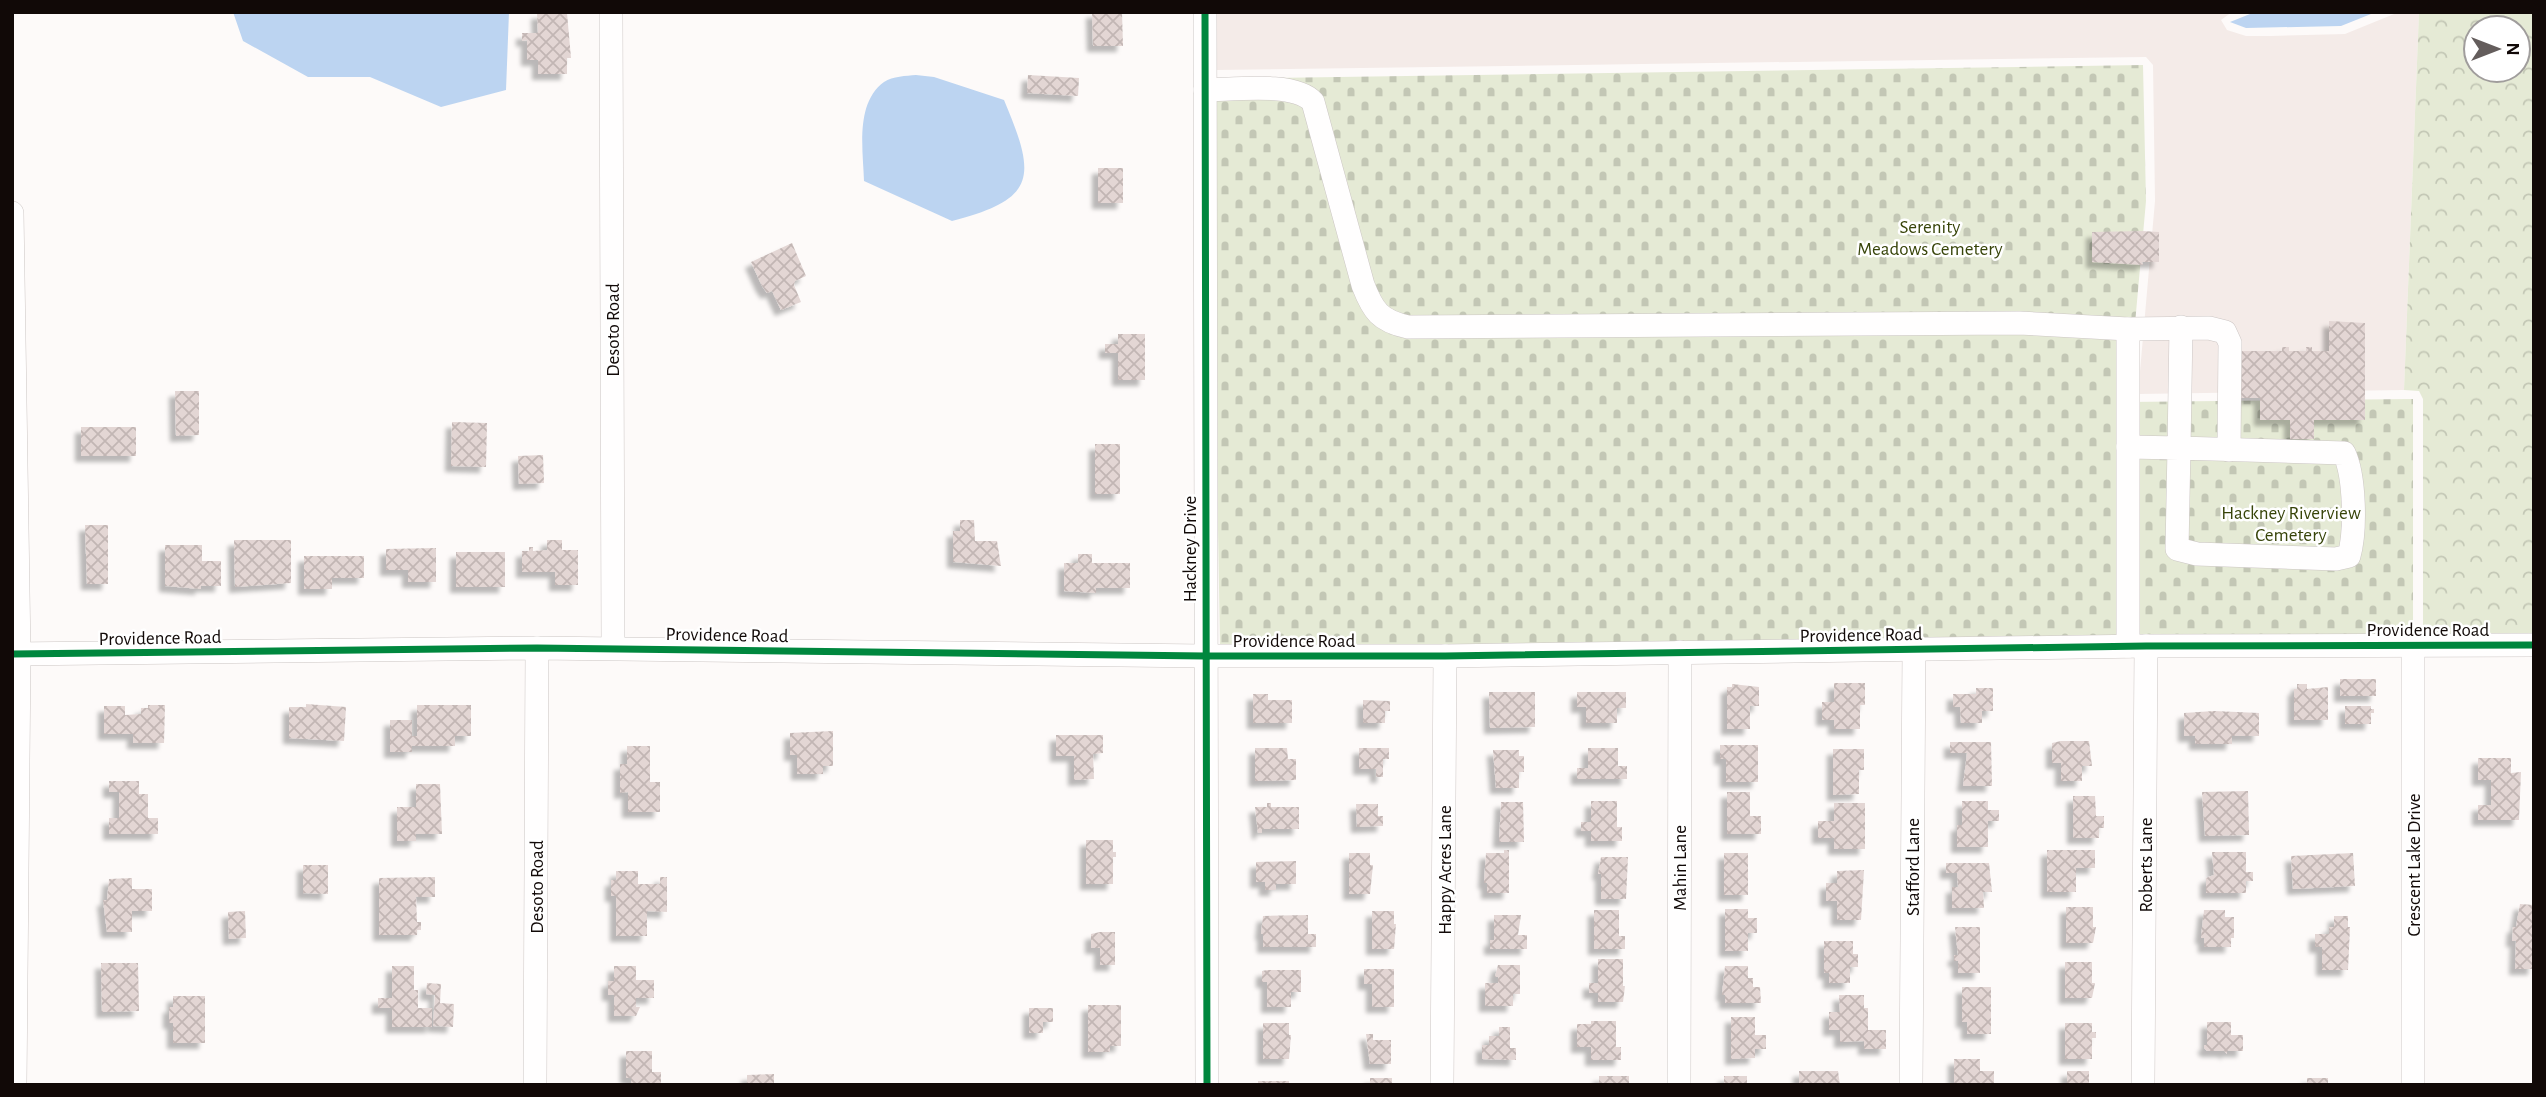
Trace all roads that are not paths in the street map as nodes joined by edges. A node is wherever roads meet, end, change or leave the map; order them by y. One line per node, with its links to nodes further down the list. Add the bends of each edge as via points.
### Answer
1 (611, 12): 14 (street, Desoto Road)
2 (1205, 12): 3 (street, Hackney Drive)
3 (1205, 90): 6 (street, via 1282,89 1302,93 1313,102 1363,285 1373,311 1393,324 2006,323); 18 (street, Hackney Drive)
4 (12, 213): 17 (street)
5 (2181, 327): 6 (street); 8 (street); 9 (street, via 2225,332 2230,343)
6 (2128, 329): 7 (street, Roberts Lane)
7 (2128, 447): 8 (street); 12 (street, Roberts Lane)
8 (2179, 448): 9 (street); 9 (street, via 2176,549 2197,554 2349,556 2353,541 2350,465 2344,453)
9 (2229, 450)
10 (2413, 645): 11 (street, Providence Road); 12 (street, Providence Road); 27 (street, Crescent Lake Drive)
11 (2534, 645)
12 (2137, 646): 15 (street, Providence Road); 26 (street, Roberts Lane)
13 (537, 648): 14 (street, Providence Road); 17 (street, Providence Road); 21 (street, Desoto Road)
14 (613, 648): 18 (street, Providence Road)
15 (1914, 649): 16 (street, Providence Road); 25 (street, Stafford Lane)
16 (1680, 652): 19 (street, Providence Road); 24 (street, Mahin Lane)
17 (16, 654): 20 (street)
18 (1205, 656): 19 (street, Providence Road); 22 (street, Hackney Drive)
19 (1445, 656): 23 (street, Happy Acres Lane)
20 (15, 1085)
21 (534, 1085)
22 (1207, 1085)
23 (1442, 1085)
24 (1679, 1085)
25 (1911, 1085)
26 (2143, 1085)
27 (2413, 1085)

